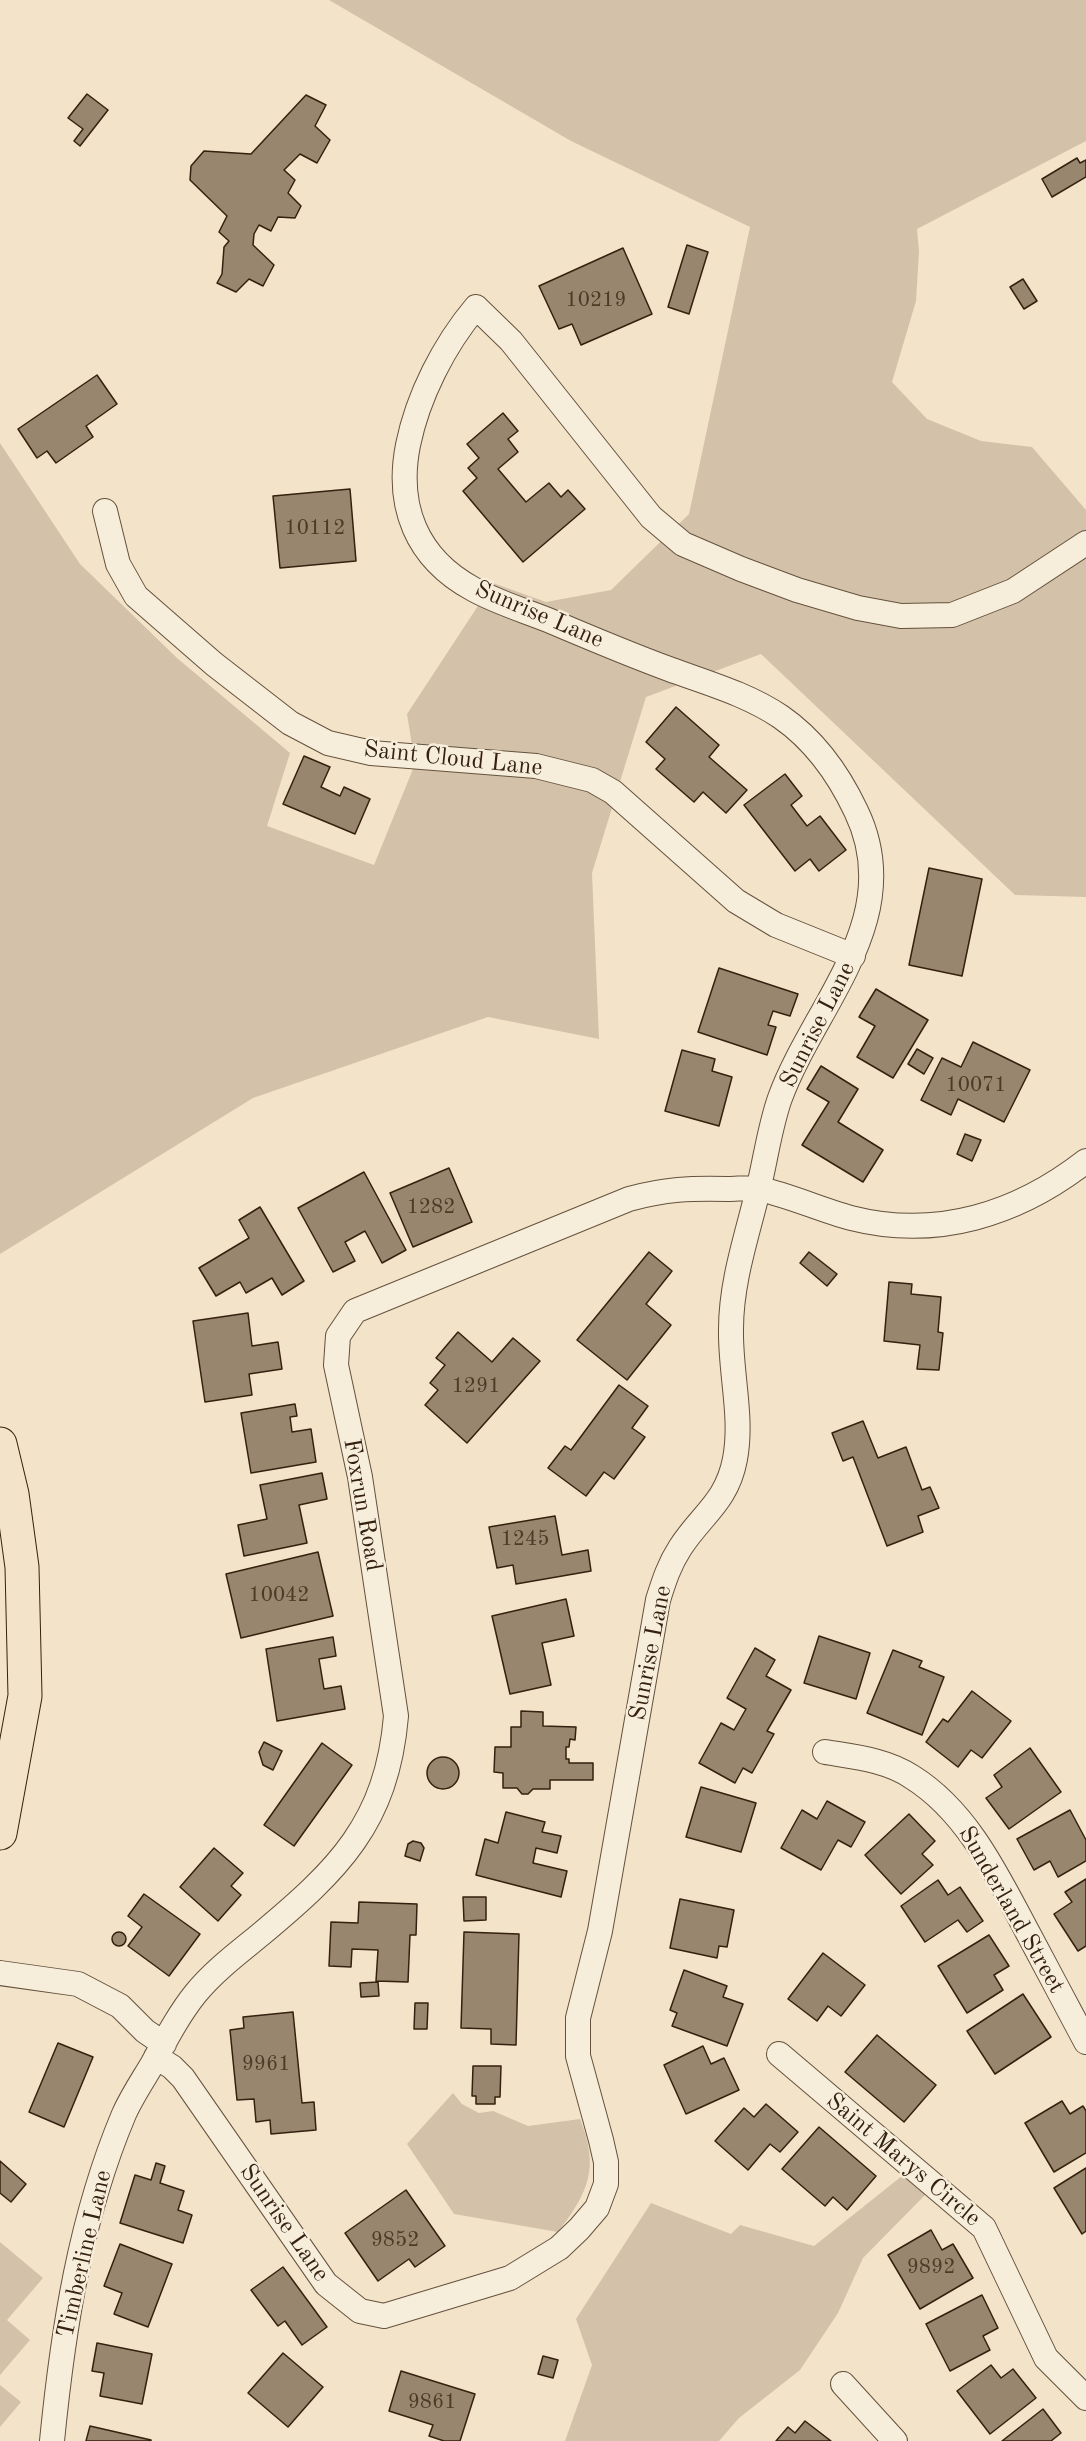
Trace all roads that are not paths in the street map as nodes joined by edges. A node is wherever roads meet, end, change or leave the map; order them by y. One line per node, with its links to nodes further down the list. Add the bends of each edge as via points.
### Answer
1 (105, 511): 3 (street, Saint Cloud Lane, via 118,564 136,596 290,723 328,743 371,753 536,766 592,780 613,792 736,902 776,925)
2 (1086, 543): 3 (street, Sunrise Lane, via 1013,591 952,615 901,616 858,609 797,590 683,544 651,517 511,341 476,307 454,333 410,434 403,471 406,503 415,531 449,574 469,587 747,698 801,732 844,788 866,835 870,891 864,927)
3 (853, 956): 5 (street, Sunrise Lane, via 792,1068 778,1106)
4 (1086, 1161): 5 (street, Foxrun Road, via 1031,1197 960,1223 899,1226 853,1218)
5 (759, 1189): 11 (street, Foxrun Road, via 661,1190 629,1199 355,1311 338,1336 336,1365 360,1478 396,1716 388,1768 377,1802 339,1863 308,1895 212,1975 195,1994); 11 (street, Sunrise Lane, via 739,1261 731,1327 737,1418 735,1459 724,1491 709,1515 682,1544 667,1570 658,1600 600,1931 578,2018 578,2056 606,2162 606,2184 597,2208 558,2248 510,2278 384,2316 360,2311 326,2284)
6 (0, 1444): 8 (main road, via 12,1494 22,1567 25,1696)
7 (825, 1752): 10 (street, Sunderland Street, via 880,1762 911,1776 964,1824)
8 (0, 1833)
9 (0, 1973): 11 (street, Sunrise Lane, via 78,1984 120,2006)
10 (1086, 2042)
11 (160, 2050): 15 (street, Timberline Lane, via 125,2112 89,2217 72,2289)
12 (778, 2054): 14 (street, Saint Marys Circle, via 984,2228 1046,2358)
13 (843, 2384): 16 (street)
14 (1086, 2398)
15 (52, 2441)
16 (895, 2441)

